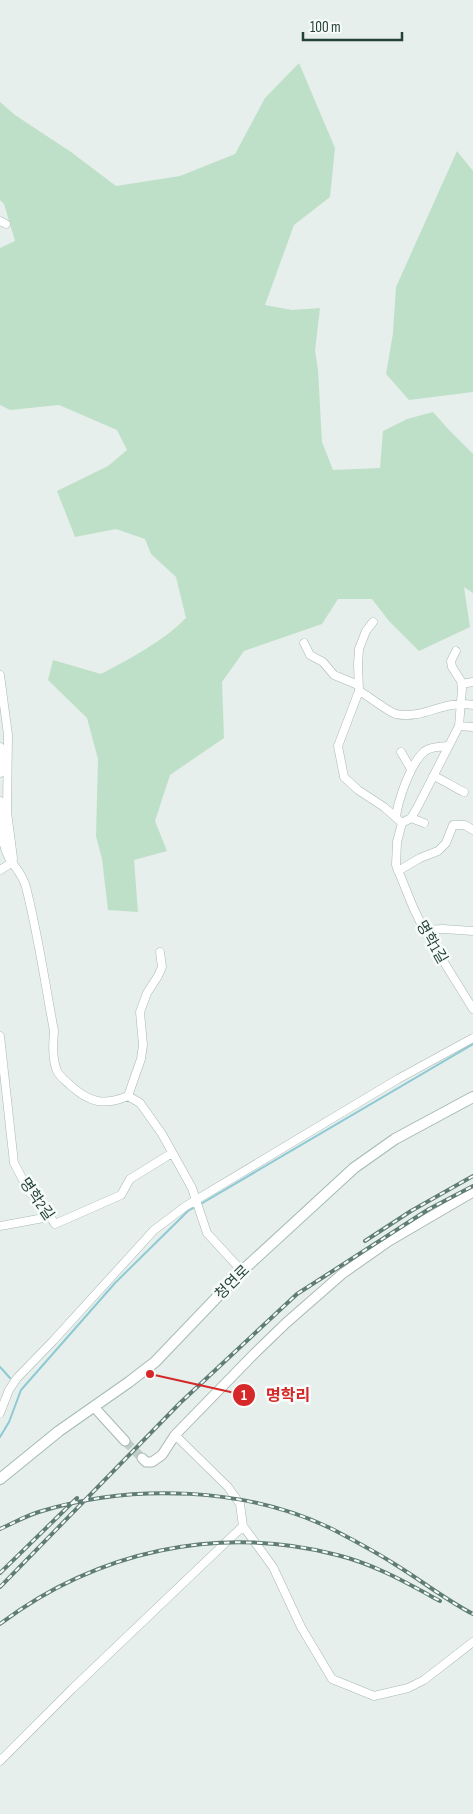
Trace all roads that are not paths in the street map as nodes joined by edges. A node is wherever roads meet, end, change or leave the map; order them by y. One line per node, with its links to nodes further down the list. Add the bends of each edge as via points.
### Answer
1 (373, 622): 7 (street, via 359,649)
2 (304, 643): 7 (street, via 310,655 323,662 334,675)
3 (456, 651): 6 (street, via 452,667)
4 (0, 675): 24 (street, via 8,735 7,812)
5 (473, 682): 6 (street)
6 (462, 684): 8 (street)
7 (359, 688): 8 (street, via 393,714 414,716); 21 (street, via 338,746 344,777)
8 (462, 703): 9 (street); 10 (street)
9 (473, 705)
10 (459, 726): 11 (street); 12 (street)
11 (473, 727)
12 (448, 746): 15 (street, 명학1길, via 425,751); 17 (street)
13 (0, 747): 16 (street)
14 (401, 752): 15 (street)
15 (411, 769): 21 (street, 명학1길, via 397,810)
16 (0, 773)
17 (433, 776): 18 (street); 20 (street)
18 (464, 792)
19 (0, 801): 24 (street, via 5,846)
20 (411, 818): 21 (street); 22 (street)
21 (399, 820): 26 (street, 명학1길)
22 (424, 823)
23 (473, 830): 26 (street, via 464,825 454,825 446,843 438,851)
24 (13, 862): 25 (street); 33 (street, via 26,885 54,1031 57,1072 90,1100 114,1101)
25 (0, 870)
26 (398, 871): 27 (street, 명학1길)
27 (424, 930): 28 (street); 30 (street, 명학1길)
28 (473, 931)
29 (160, 952): 33 (street, via 162,966 140,1012 143,1045)
30 (473, 1009)
31 (0, 1036): 38 (street, 명학2길, via 14,1162 30,1193 39,1200)
32 (473, 1038): 37 (street, via 398,1079)
33 (128, 1096): 35 (street, via 147,1112)
34 (473, 1097): 40 (main road, 청연로, via 370,1156 337,1182)
35 (172, 1153): 37 (street, via 186,1175); 38 (street, 명학2길, via 130,1179 120,1195 55,1224)
36 (473, 1192): 43 (street, via 390,1241 342,1274 254,1353)
37 (196, 1202): 40 (street, via 207,1233); 42 (street, via 154,1230 16,1378)
38 (49, 1217): 39 (street)
39 (0, 1226)
40 (242, 1272): 41 (main road, 청연로, via 155,1362)
41 (94, 1406): 44 (street); 46 (main road, 청연로)
42 (0, 1413)
43 (174, 1435): 45 (street, via 157,1460 146,1462); 47 (street, via 228,1487 240,1504)
44 (125, 1441)
45 (142, 1458)
46 (0, 1479)
47 (243, 1526): 48 (street, via 273,1567 332,1679 374,1696 408,1688 424,1680); 49 (street)
48 (473, 1642)
49 (0, 1761)

